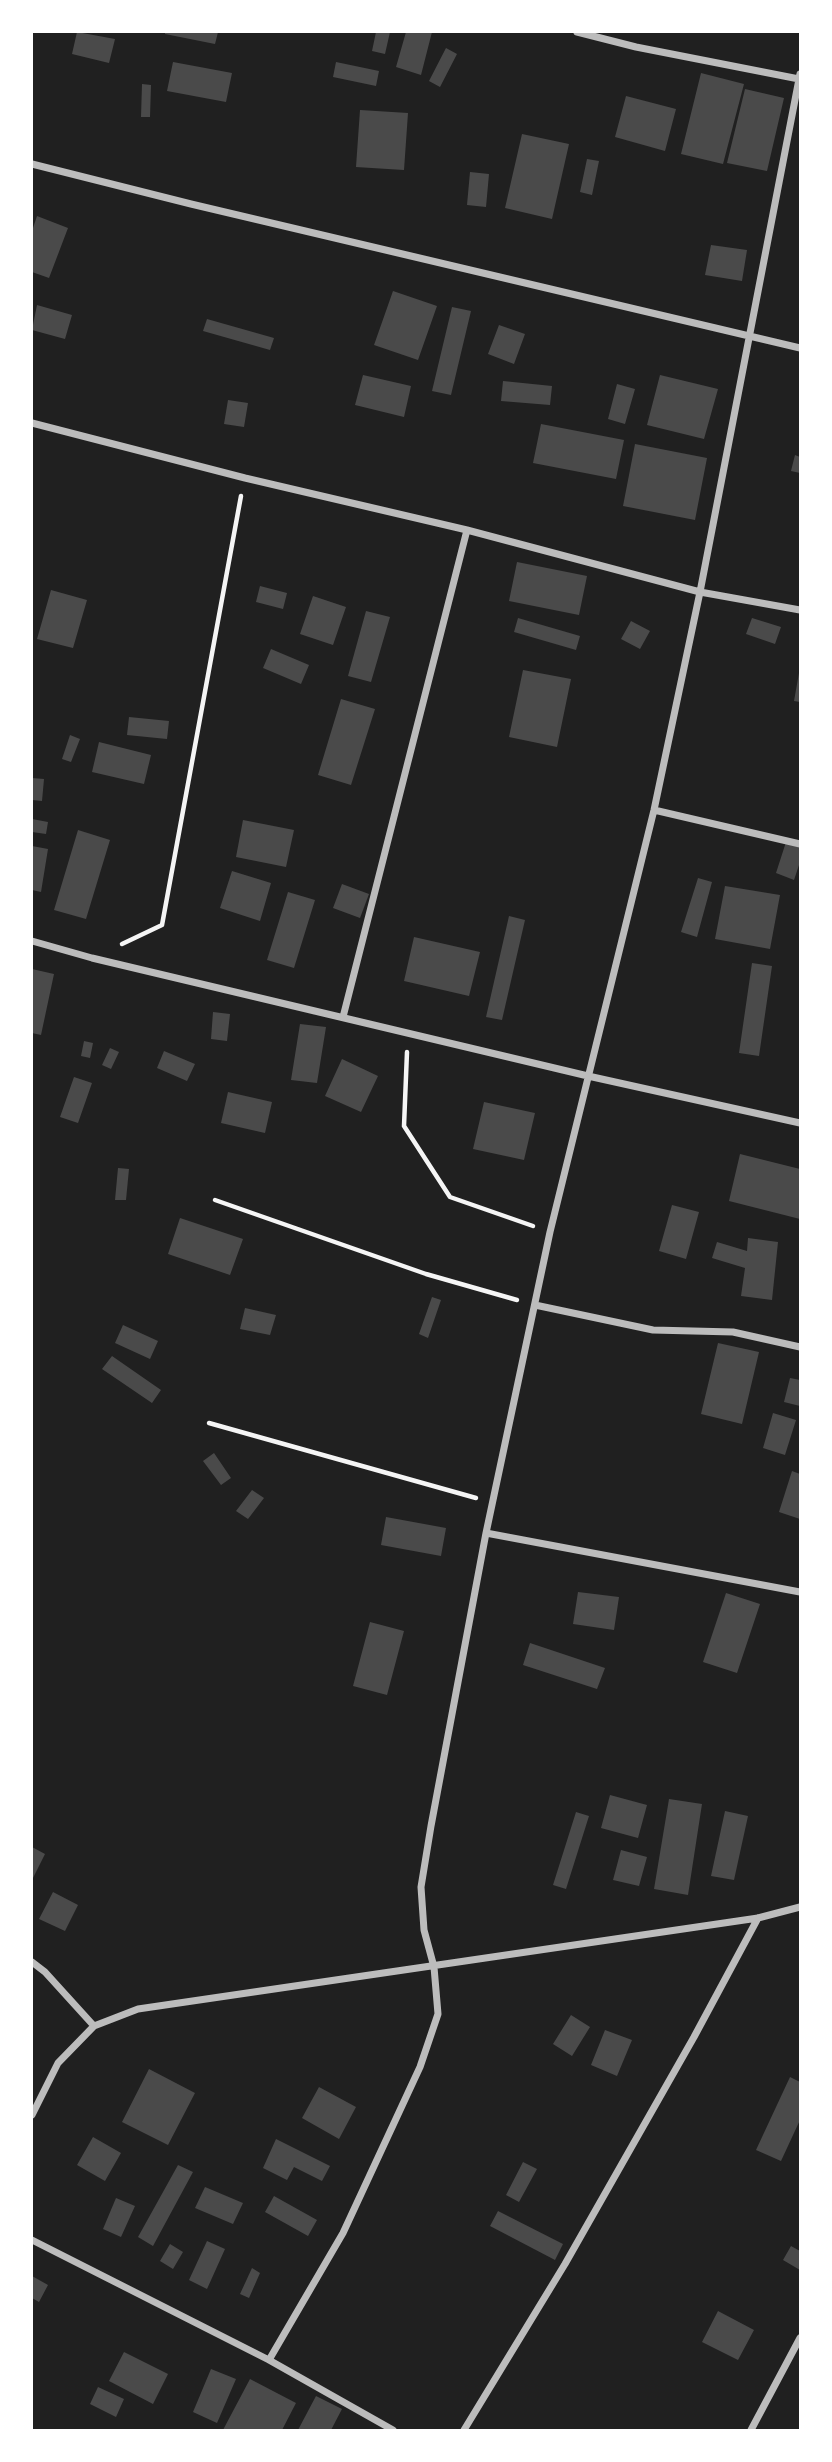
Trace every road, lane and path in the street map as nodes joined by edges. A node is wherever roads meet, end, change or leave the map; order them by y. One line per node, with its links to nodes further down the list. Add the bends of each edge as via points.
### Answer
1 (577, 32): 2 (street)
2 (800, 77): 4 (street)
3 (32, 164): 4 (street)
4 (750, 337): 5 (street); 9 (street)
5 (800, 348)
6 (32, 424): 7 (street)
7 (245, 478): 8 (street); 14 (path, via 162,925)
8 (467, 530): 9 (street); 15 (street)
9 (700, 592): 10 (street); 11 (street)
10 (800, 610)
11 (654, 810): 12 (street); 17 (street)
12 (800, 844)
13 (32, 941): 14 (street)
14 (92, 958): 15 (street)
15 (343, 1017): 16 (street)
16 (408, 1033): 17 (street); 20 (path, via 404,1126 450,1197)
17 (588, 1076): 18 (street); 20 (street)
18 (800, 1123)
19 (215, 1200): 21 (path, via 426,1274)
20 (550, 1232): 21 (street)
21 (535, 1305): 22 (street, via 653,1331 733,1332); 24 (street)
22 (800, 1347)
23 (209, 1423): 24 (path)
24 (493, 1503): 25 (street)
25 (486, 1533): 26 (street); 30 (street, via 421,1887 424,1930)
26 (800, 1592)
27 (800, 1907): 28 (street)
28 (758, 1918): 30 (street); 37 (street, via 565,2264)
29 (32, 1962): 31 (street)
30 (434, 1967): 31 (street, via 138,2009); 35 (street, via 438,2014 420,2067 343,2233)
31 (94, 2026): 32 (street, via 58,2063)
32 (32, 2115)
33 (32, 2240): 35 (street)
34 (800, 2338): 38 (street)
35 (269, 2360): 36 (street)
36 (393, 2431)
37 (464, 2431)
38 (751, 2431)

